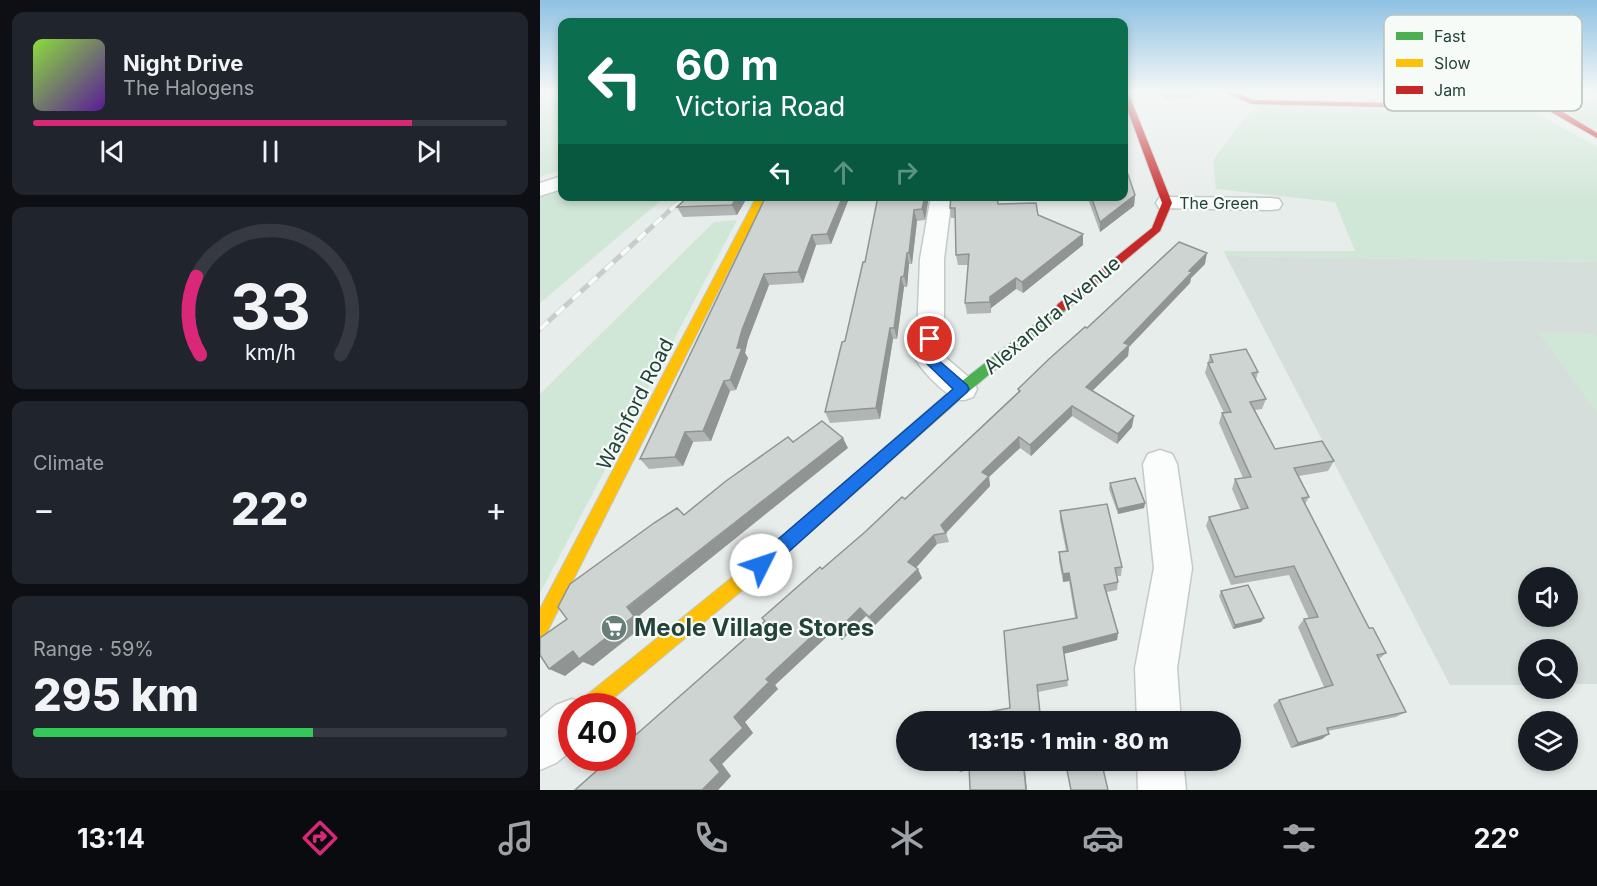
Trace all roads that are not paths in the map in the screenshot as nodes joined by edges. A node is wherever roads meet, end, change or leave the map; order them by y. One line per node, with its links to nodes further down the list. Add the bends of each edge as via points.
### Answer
1 (1138, 129): 6 (street)
2 (558, 183): 3 (street)
3 (540, 190)
4 (759, 201): 10 (street, Washford Road)
5 (941, 201): 8 (street, via 932,259 930,360)
6 (1167, 203): 7 (street, The Green); 8 (street, Alexandra Avenue, via 1156,229)
7 (1271, 204)
8 (962, 389): 11 (street, Alexandra Avenue, via 761,565)
9 (1172, 477): 12 (street, via 1173,568 1156,668)
10 (540, 628)
11 (605, 693)
12 (1158, 711)
13 (558, 732): 14 (street)
14 (540, 747)
15 (1161, 771): 16 (street)
16 (1162, 790)

